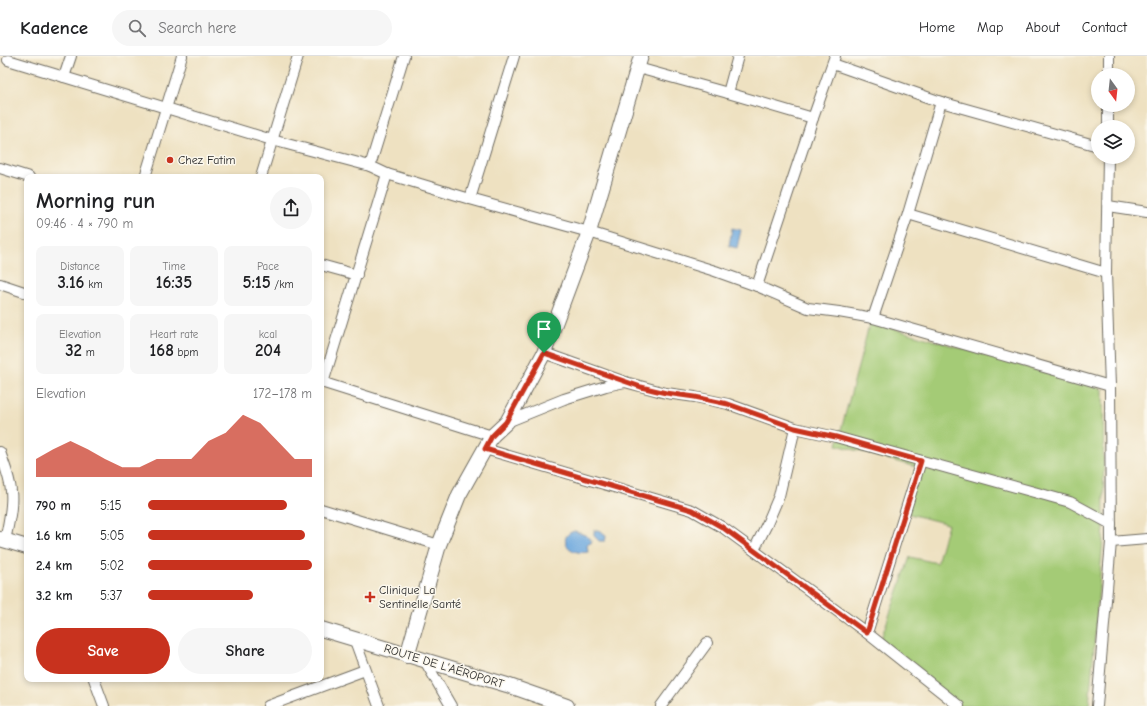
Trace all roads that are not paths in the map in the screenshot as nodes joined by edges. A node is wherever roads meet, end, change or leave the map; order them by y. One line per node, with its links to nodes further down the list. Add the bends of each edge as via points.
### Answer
1 (71, 56): 12 (street)
2 (182, 56): 15 (street)
3 (298, 56): 17 (street)
4 (404, 56): 20 (street)
5 (514, 56): 26 (street)
6 (738, 56): 13 (street)
7 (1109, 56): 11 (street)
8 (8, 60): 12 (street)
9 (834, 60): 14 (street); 16 (street)
10 (640, 62): 13 (street); 30 (street)
11 (1109, 68)
12 (64, 77): 15 (street)
13 (728, 93): 16 (street)
14 (941, 102): 18 (street); 29 (street)
15 (166, 108): 17 (street); 22 (street)
16 (813, 118): 35 (street)
17 (272, 140): 20 (street); 23 (street)
18 (1091, 144)
19 (1108, 164): 27 (street)
20 (370, 166): 24 (street)
21 (0, 168): 25 (street)
22 (147, 174)
23 (262, 174)
24 (387, 174): 26 (street); 33 (street)
25 (24, 176)
26 (470, 199): 30 (street)
27 (1108, 206): 28 (street); 32 (street)
28 (1147, 212)
29 (908, 214): 32 (street); 37 (street)
30 (589, 232): 35 (street); 38 (street)
31 (324, 266): 33 (street)
32 (1106, 273): 42 (street)
33 (357, 276): 39 (street)
34 (0, 284): 36 (street)
35 (758, 286): 37 (street, via 808,308)
36 (24, 292)
37 (873, 318): 42 (street)
38 (544, 353): 40 (street); 43 (street)
39 (324, 376)
40 (625, 382): 43 (street, via 564,399); 44 (street, via 666,393 728,404)
41 (324, 383): 45 (street)
42 (1110, 386): 50 (street)
43 (506, 422): 45 (street)
44 (795, 428): 48 (street); 56 (street, via 779,496)
45 (492, 436): 46 (street)
46 (485, 449): 54 (street, via 459,495); 56 (street, via 692,510)
47 (0, 452): 52 (street, via 12,492)
48 (921, 461): 50 (street, via 1070,502); 58 (street)
49 (324, 510): 54 (street)
50 (1111, 524): 53 (street)
51 (1147, 539): 53 (street)
52 (2, 540): 55 (street)
53 (1111, 542): 72 (street)
54 (439, 545): 61 (street)
55 (24, 546)
56 (754, 550): 58 (street)
57 (324, 630): 59 (street, ROUTE DE L'AÉROPORT)
58 (867, 633): 71 (street)
59 (354, 638): 61 (street, ROUTE DE L'AÉROPORT); 63 (street)
60 (708, 643): 70 (street)
61 (407, 656): 62 (street, ROUTE DE L'AÉROPORT)
62 (424, 661): 68 (street); 69 (street, ROUTE DE L'AÉROPORT, via 508,685)
63 (366, 670): 66 (street); 67 (street)
64 (95, 682): 65 (street)
65 (104, 706)
66 (268, 706)
67 (379, 706)
68 (451, 706)
69 (567, 706)
70 (661, 706)
71 (959, 706)
72 (1097, 706)

